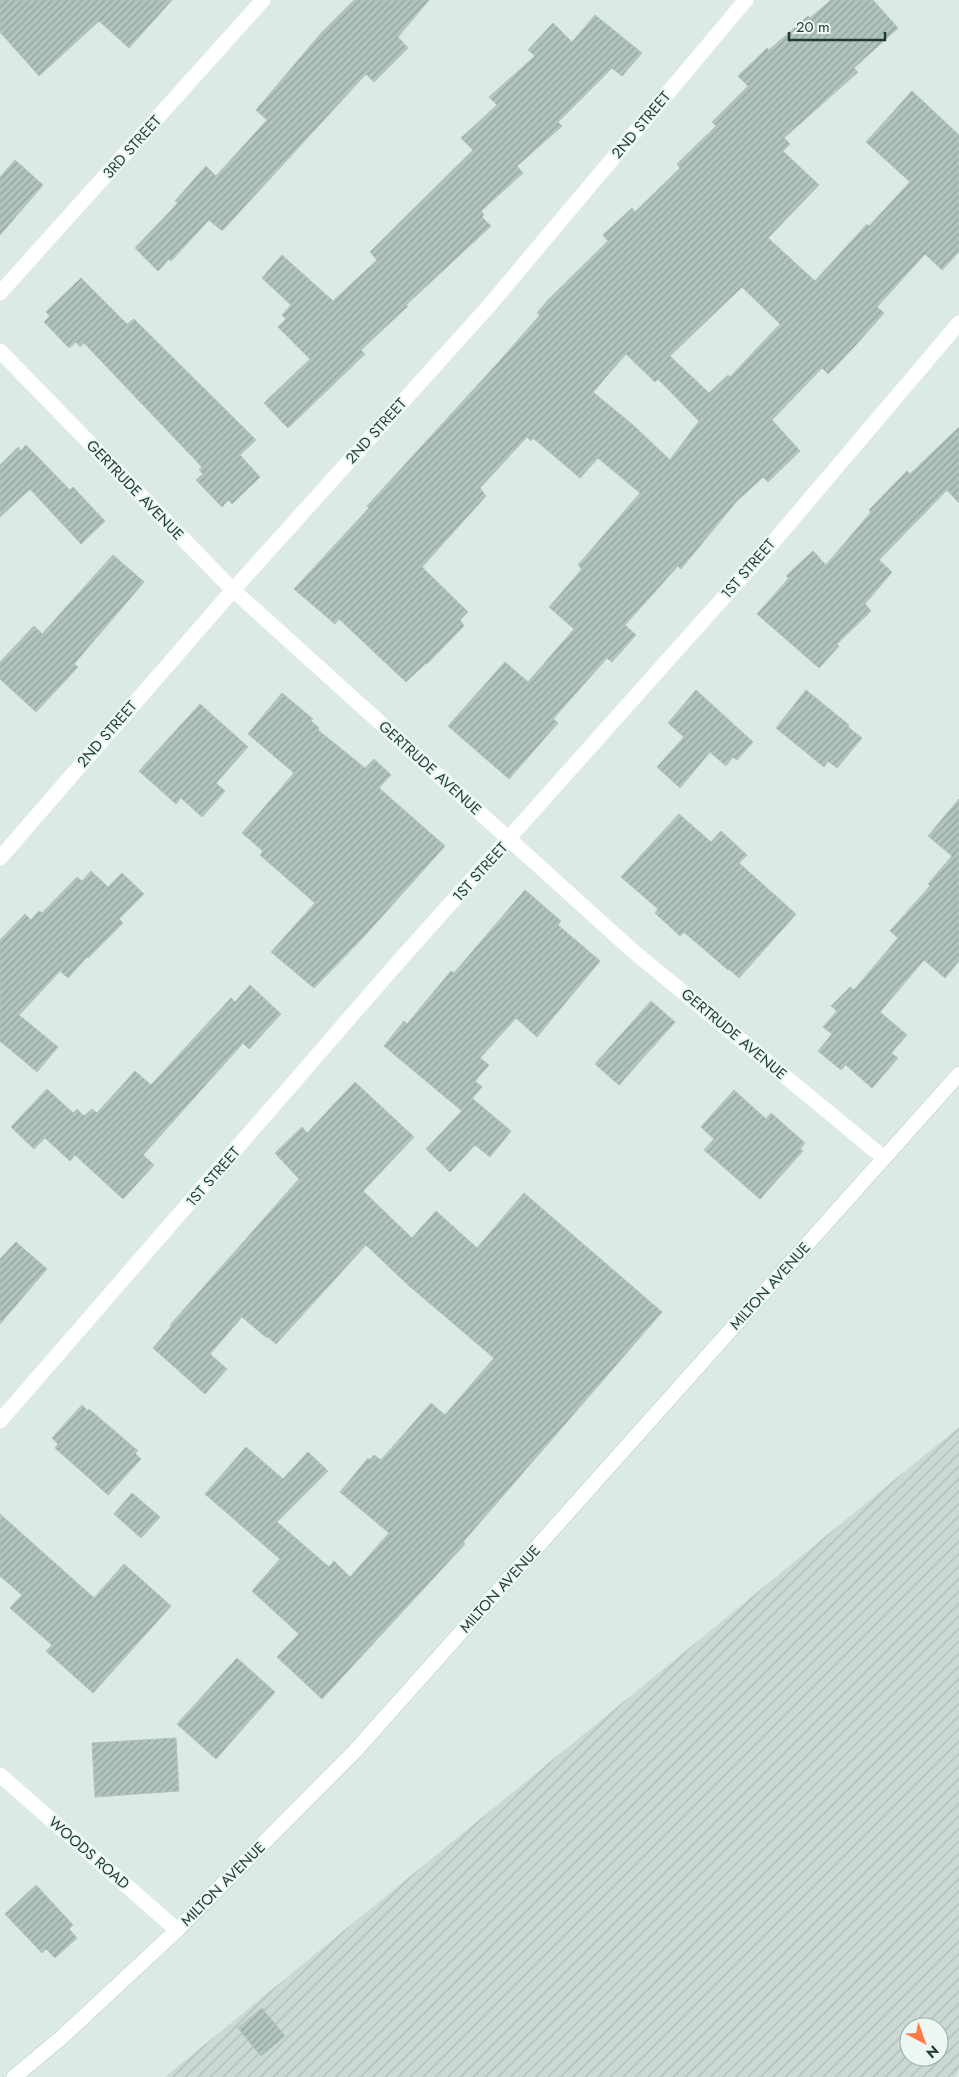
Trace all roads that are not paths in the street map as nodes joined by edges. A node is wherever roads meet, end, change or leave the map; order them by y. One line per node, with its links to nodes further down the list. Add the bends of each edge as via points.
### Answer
1 (263, 0): 3 (street, 3RD STREET)
2 (746, 0): 6 (street, 2ND STREET, via 488,307)
3 (0, 293)
4 (959, 323): 7 (street, 1ST STREET, via 775,540)
5 (0, 351): 6 (street, GERTRUDE AVENUE)
6 (233, 590): 7 (street, GERTRUDE AVENUE); 8 (street, 2ND STREET)
7 (509, 840): 10 (street, GERTRUDE AVENUE, via 633,951); 11 (street, 1ST STREET)
8 (0, 858)
9 (959, 1074): 10 (street, MILTON AVENUE)
10 (884, 1158): 13 (street, MILTON AVENUE, via 355,1751)
11 (0, 1421)
12 (0, 1775): 13 (street, WOODS ROAD)
13 (178, 1930): 14 (street, MILTON AVENUE)
14 (14, 2077)

